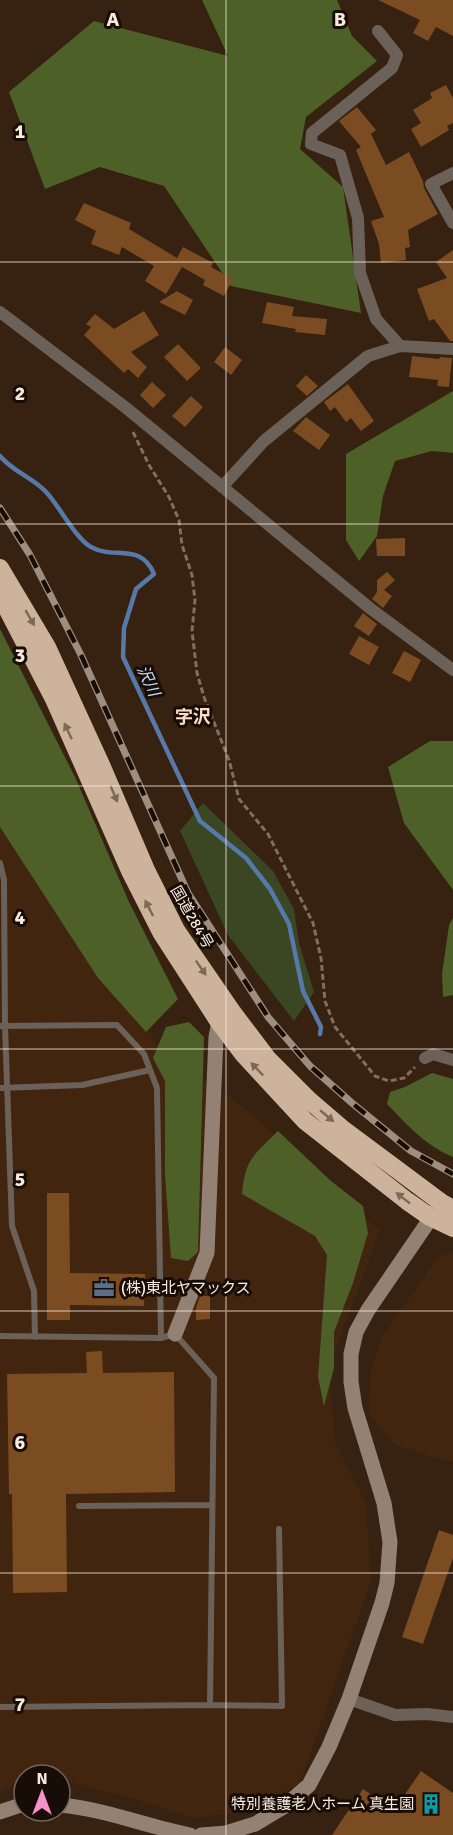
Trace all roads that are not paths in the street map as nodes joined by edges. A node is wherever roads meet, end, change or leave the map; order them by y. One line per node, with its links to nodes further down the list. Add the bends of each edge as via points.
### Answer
1 (378, 31): 5 (street, via 397,55 392,68 312,133 311,144 340,155 358,218 360,273 376,319)
2 (453, 173): 3 (street, via 430,184)
3 (453, 223)
4 (0, 312): 7 (street)
5 (399, 346): 6 (street); 7 (street, via 368,356 264,441)
6 (453, 349)
7 (222, 487): 10 (street, via 371,609)
8 (0, 568): 12 (highway, 国道284号, one-way to 12, via 46,647 146,870)
9 (0, 595): 12 (highway, 国道284号, one-way to 9, via 161,932 54,699)
10 (453, 670)
11 (0, 863): 13 (lane, via 4,880)
12 (226, 1018): 18 (highway, 国道284号, via 244,1055 305,1121); 22 (street, via 216,1037 207,1253)
13 (2, 1026): 16 (lane, via 117,1025 144,1054); 17 (lane)
14 (425, 1058): 15 (street, via 433,1054)
15 (453, 1060)
16 (150, 1070): 17 (lane, via 82,1085); 22 (lane, via 157,1088)
17 (4, 1088): 21 (lane, via 12,1226 34,1291)
18 (442, 1210): 19 (highway, 国道284号); 26 (street, via 368,1310 356,1332 351,1353 355,1408 384,1503 390,1542 382,1603)
19 (453, 1228)
20 (0, 1336): 21 (lane)
21 (35, 1336): 22 (lane)
22 (168, 1336): 23 (lane, via 214,1378)
23 (212, 1505): 24 (lane); 27 (lane)
24 (79, 1506)
25 (279, 1529): 27 (lane, via 282,1706)
26 (349, 1699): 29 (street, via 395,1715); 32 (street, via 309,1785 255,1824 226,1833)
27 (210, 1705): 28 (lane)
28 (0, 1707)
29 (453, 1717)
30 (72, 1806): 31 (street)
31 (190, 1835)
32 (201, 1835)

